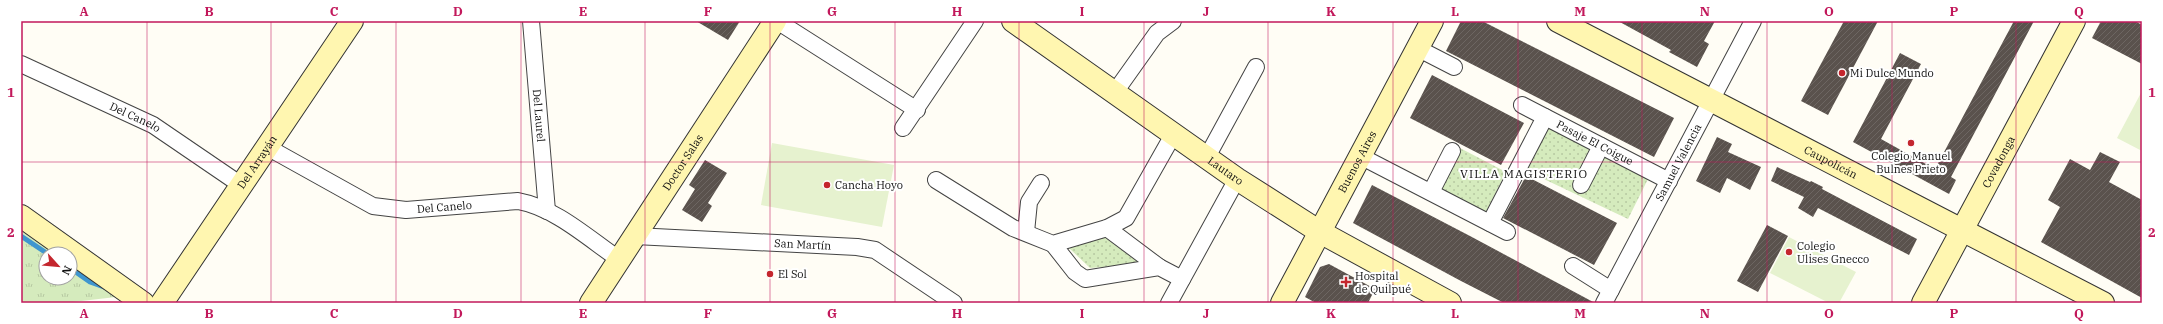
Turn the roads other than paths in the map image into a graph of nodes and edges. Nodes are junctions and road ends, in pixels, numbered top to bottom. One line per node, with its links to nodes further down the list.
1 (352, 21): 23 (main road, Del Arrayán)
2 (531, 21): 34 (street, Del Laurel)
3 (776, 21): 18 (street); 42 (main road, Doctor Salas)
4 (975, 21): 18 (street)
5 (1013, 21): 15 (main road, Lautaro)
6 (1173, 21): 15 (street)
7 (1432, 21): 11 (main road, Buenos Aires)
8 (1558, 21): 16 (main road, Caupolicán)
9 (1753, 21): 16 (street, Samuel Valencia)
10 (2074, 21): 38 (main road, Covadonga)
11 (1417, 48): 14 (street); 25 (main road, Buenos Aires)
12 (21, 64): 31 (street, Del Canelo)
13 (1256, 67): 26 (street)
14 (1454, 67)
15 (1115, 92): 21 (main road, Lautaro)
16 (1711, 101): 29 (street, Samuel Valencia); 38 (main road, Caupolicán)
17 (1522, 105): 19 (street, Pasaje El Coigue)
18 (917, 110): 20 (street)
19 (1545, 117): 22 (street, Pasaje El Coigue); 36 (street)
20 (903, 128)
21 (1173, 135): 26 (main road, Lautaro); 37 (street)
22 (1601, 146): 29 (street, Pasaje El Coigue); 32 (street)
23 (267, 147): 31 (main road, Del Arrayán); 34 (street, Del Canelo)
24 (1452, 151): 33 (street)
25 (1360, 156): 33 (street); 40 (main road, Buenos Aires)
26 (1207, 157): 27 (main road, Lautaro)
27 (1237, 179): 40 (main road, Lautaro); 47 (street)
28 (936, 180): 39 (street)
29 (1669, 181): 48 (street, Samuel Valencia)
30 (1041, 183): 39 (street)
31 (241, 185): 50 (main road, Del Arrayán)
32 (1581, 185)
33 (1430, 192): 36 (street)
34 (547, 211): 44 (street, Del Canelo)
35 (21, 216): 49 (main road)
36 (1490, 223): 41 (street)
37 (1107, 228): 43 (street); 46 (street)
38 (1961, 231): 56 (main road, Covadonga); 57 (main road, Caupolicán)
39 (1026, 232): 43 (street)
40 (1320, 232): 54 (main road, Buenos Aires); 55 (main road, Lautaro)
41 (1507, 232)
42 (635, 236): 44 (main road, Doctor Salas); 52 (street, San Martín)
43 (1053, 244): 46 (street)
44 (620, 260): 51 (main road, Doctor Salas)
45 (1573, 266): 48 (street)
46 (1159, 267): 47 (street)
47 (1182, 279): 53 (street)
48 (1608, 296)
49 (143, 303)
50 (162, 303)
51 (591, 303)
52 (954, 303)
53 (1169, 303)
54 (1282, 303)
55 (1450, 303)
56 (1923, 303)
57 (2104, 303)

